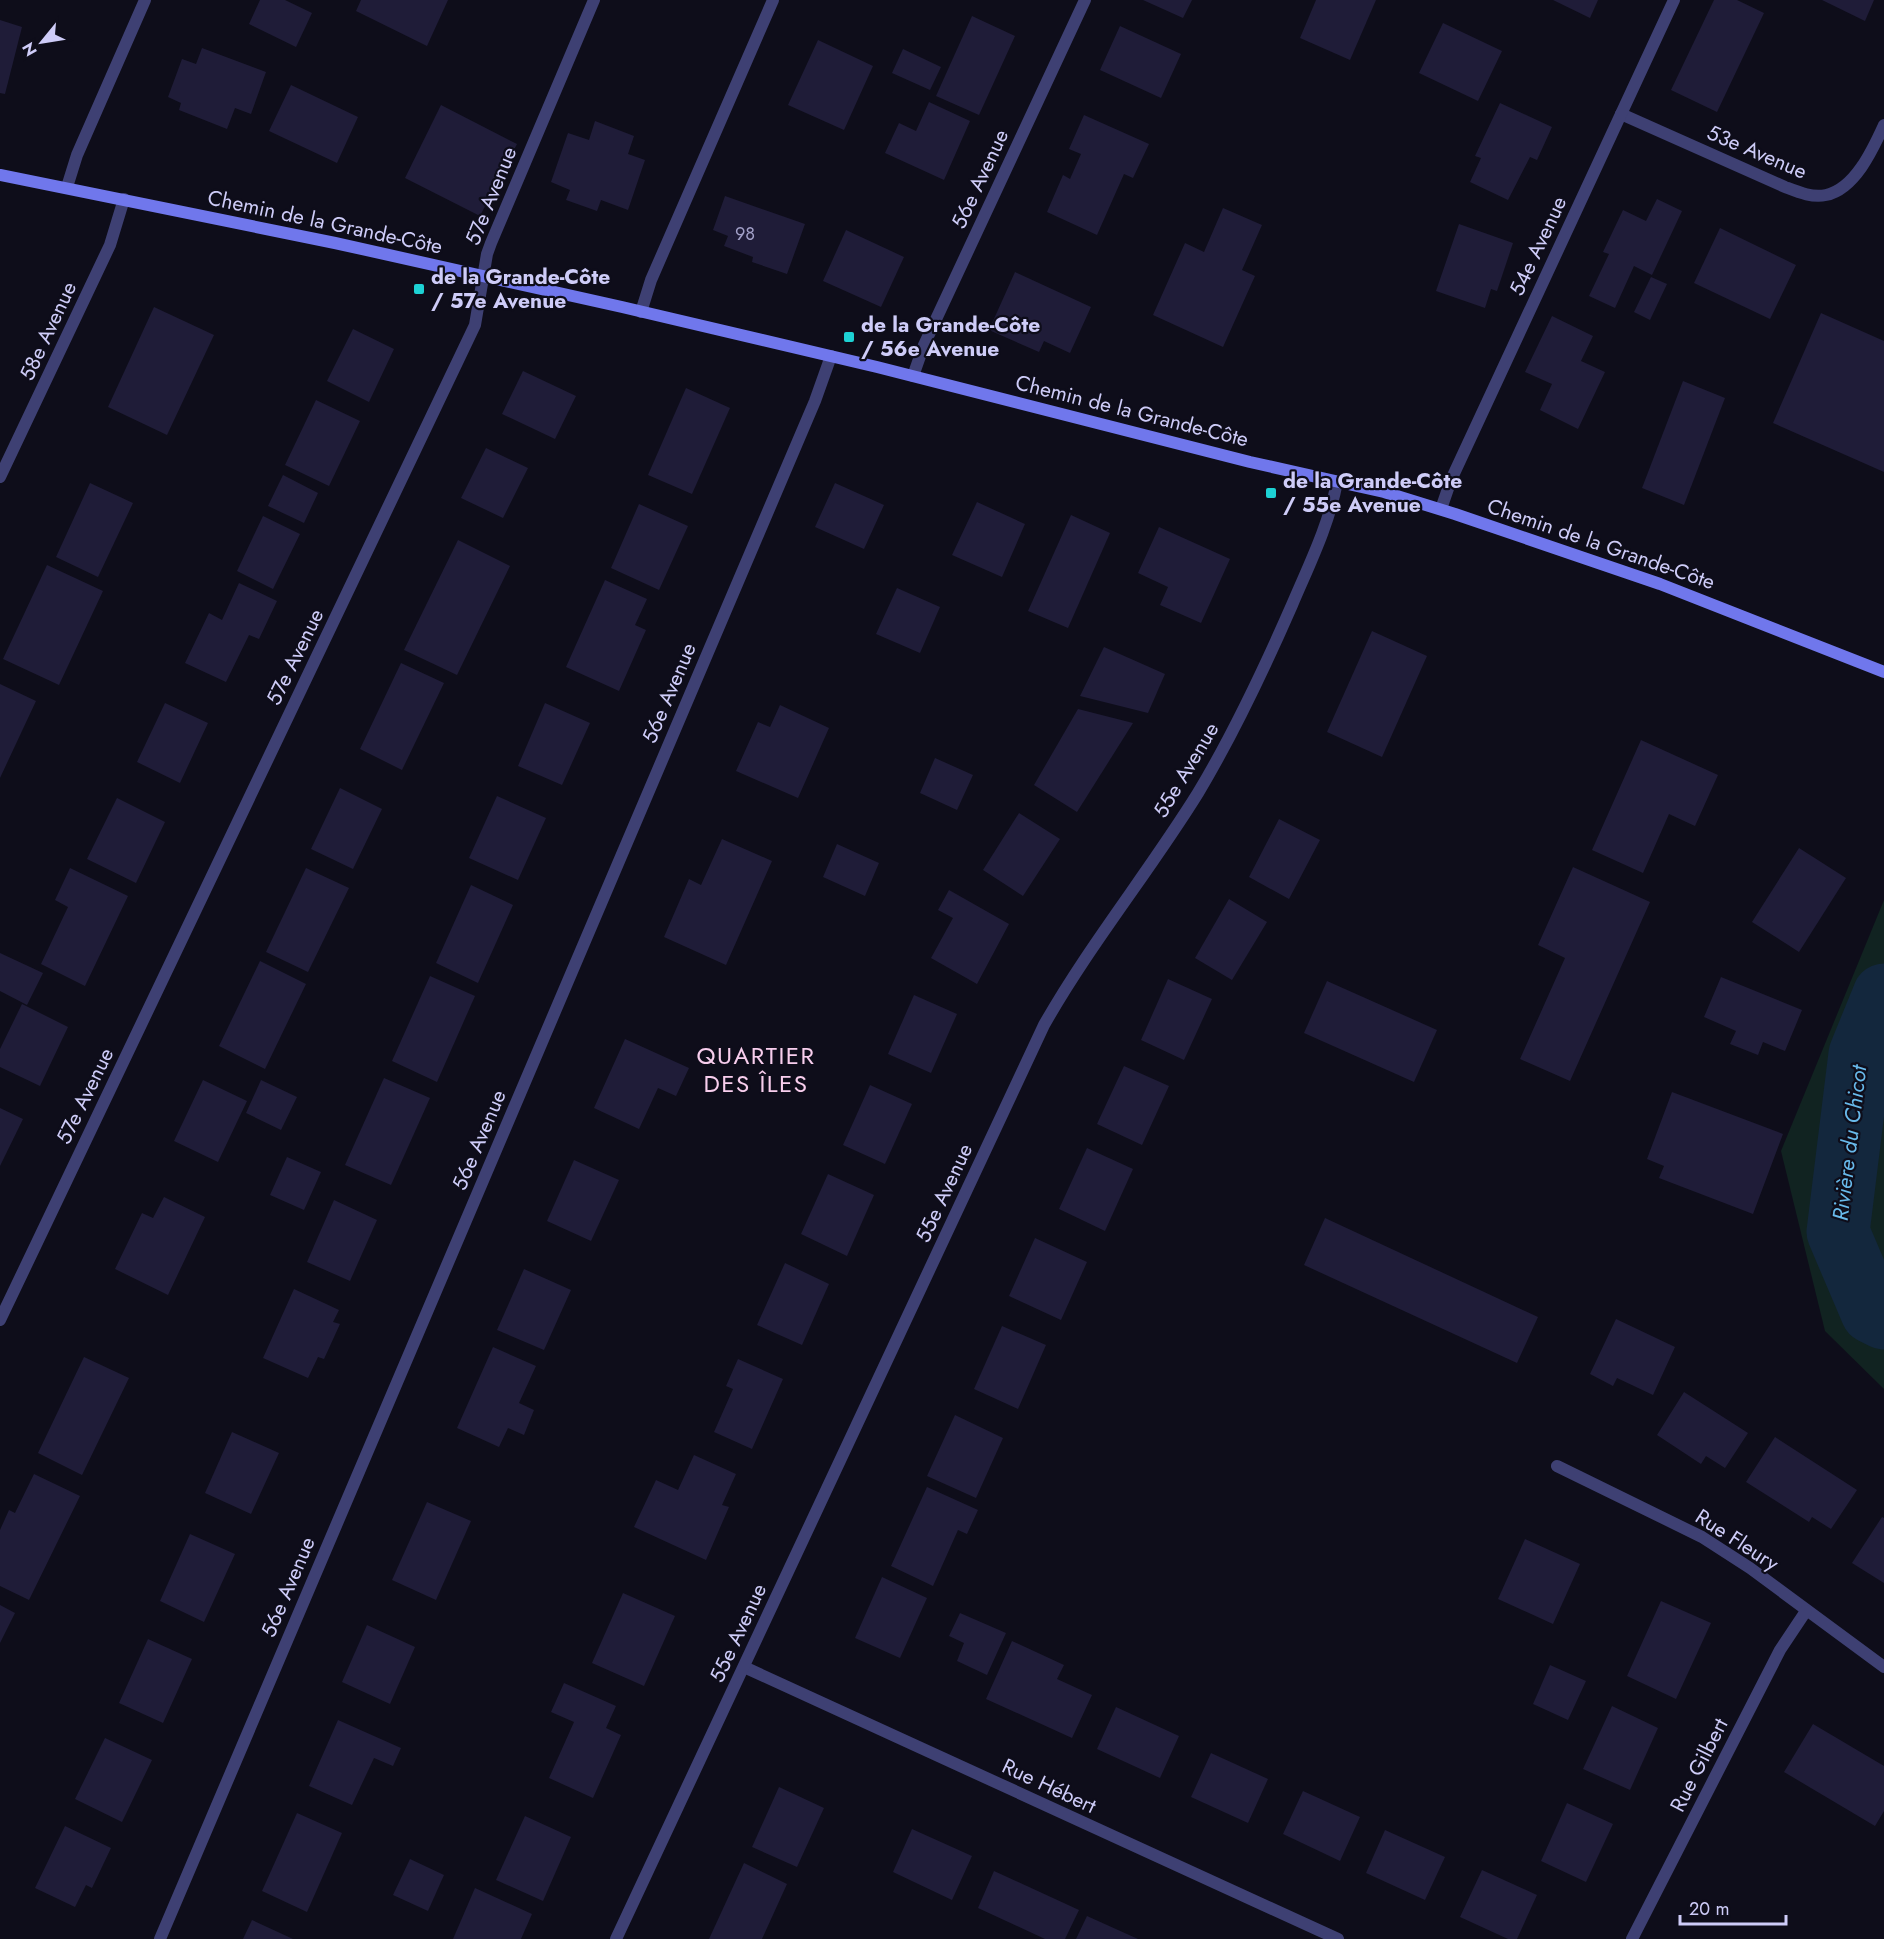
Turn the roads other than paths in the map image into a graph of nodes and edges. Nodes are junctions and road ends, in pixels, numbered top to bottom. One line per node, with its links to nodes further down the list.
1 (145, 0): 9 (street)
2 (594, 0): 11 (street, 57e Avenue)
3 (773, 0): 12 (street)
4 (1085, 0): 14 (street, 56e Avenue)
5 (1674, 0): 6 (street, 54e Avenue)
6 (1621, 114): 7 (street, 53e Avenue); 17 (street, 54e Avenue)
7 (1884, 124)
8 (0, 175): 9 (main road, Chemin de la Grande-Côte)
9 (67, 188): 10 (main road, Chemin de la Grande-Côte)
10 (124, 199): 11 (main road, Chemin de la Grande-Côte); 15 (street, 58e Avenue)
11 (483, 276): 12 (main road, Chemin de la Grande-Côte); 19 (street, 57e Avenue)
12 (641, 312): 13 (main road, Chemin de la Grande-Côte)
13 (831, 356): 14 (main road, Chemin de la Grande-Côte); 24 (street, 56e Avenue)
14 (913, 376): 16 (main road, Chemin de la Grande-Côte)
15 (0, 477)
16 (1337, 482): 17 (main road, Chemin de la Grande-Côte); 22 (street, 55e Avenue)
17 (1441, 510): 18 (main road, Chemin de la Grande-Côte)
18 (1884, 672)
19 (0, 1320)
20 (1557, 1466): 21 (street, Rue Fleury)
21 (1806, 1611): 23 (street, Rue Fleury); 27 (street, Rue Gilbert)
22 (744, 1667): 25 (street, 55e Avenue); 26 (street, Rue Hébert)
23 (1884, 1667)
24 (160, 1939)
25 (615, 1939)
26 (1338, 1939)
27 (1632, 1939)

